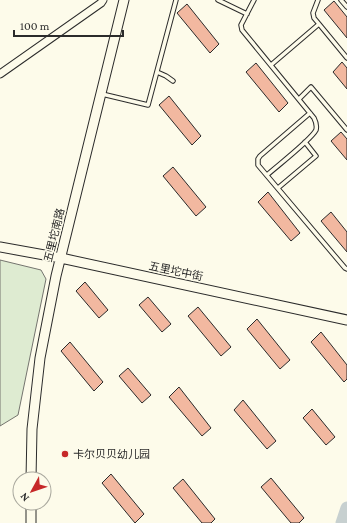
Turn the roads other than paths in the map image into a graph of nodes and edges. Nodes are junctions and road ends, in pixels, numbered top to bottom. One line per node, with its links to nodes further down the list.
1 (103, 0): 14 (street)
2 (124, 0): 16 (street, 五里坨南路)
3 (176, 0): 13 (lane)
4 (218, 0): 9 (lane)
5 (254, 0): 9 (lane)
6 (318, 0): 10 (lane)
7 (341, 0): 8 (lane)
8 (347, 7)
9 (247, 14): 12 (lane)
10 (319, 24): 11 (lane); 12 (lane)
11 (347, 58)
12 (270, 65): 17 (lane)
13 (156, 72): 15 (lane); 16 (lane)
14 (0, 74)
15 (173, 81)
16 (102, 94): 24 (street, 五里坨南路)
17 (299, 99): 18 (lane); 19 (lane)
18 (310, 113): 20 (lane); 21 (lane)
19 (347, 130)
20 (305, 142): 21 (lane); 22 (lane)
21 (267, 175): 22 (lane)
22 (278, 188): 25 (lane)
23 (0, 247): 24 (street, 五里坨中街)
24 (61, 258): 26 (street, 五里坨中街); 27 (street, 五里坨南路)
25 (347, 268)
26 (347, 320)
27 (31, 471)
28 (31, 511): 29 (street)
29 (32, 523)

